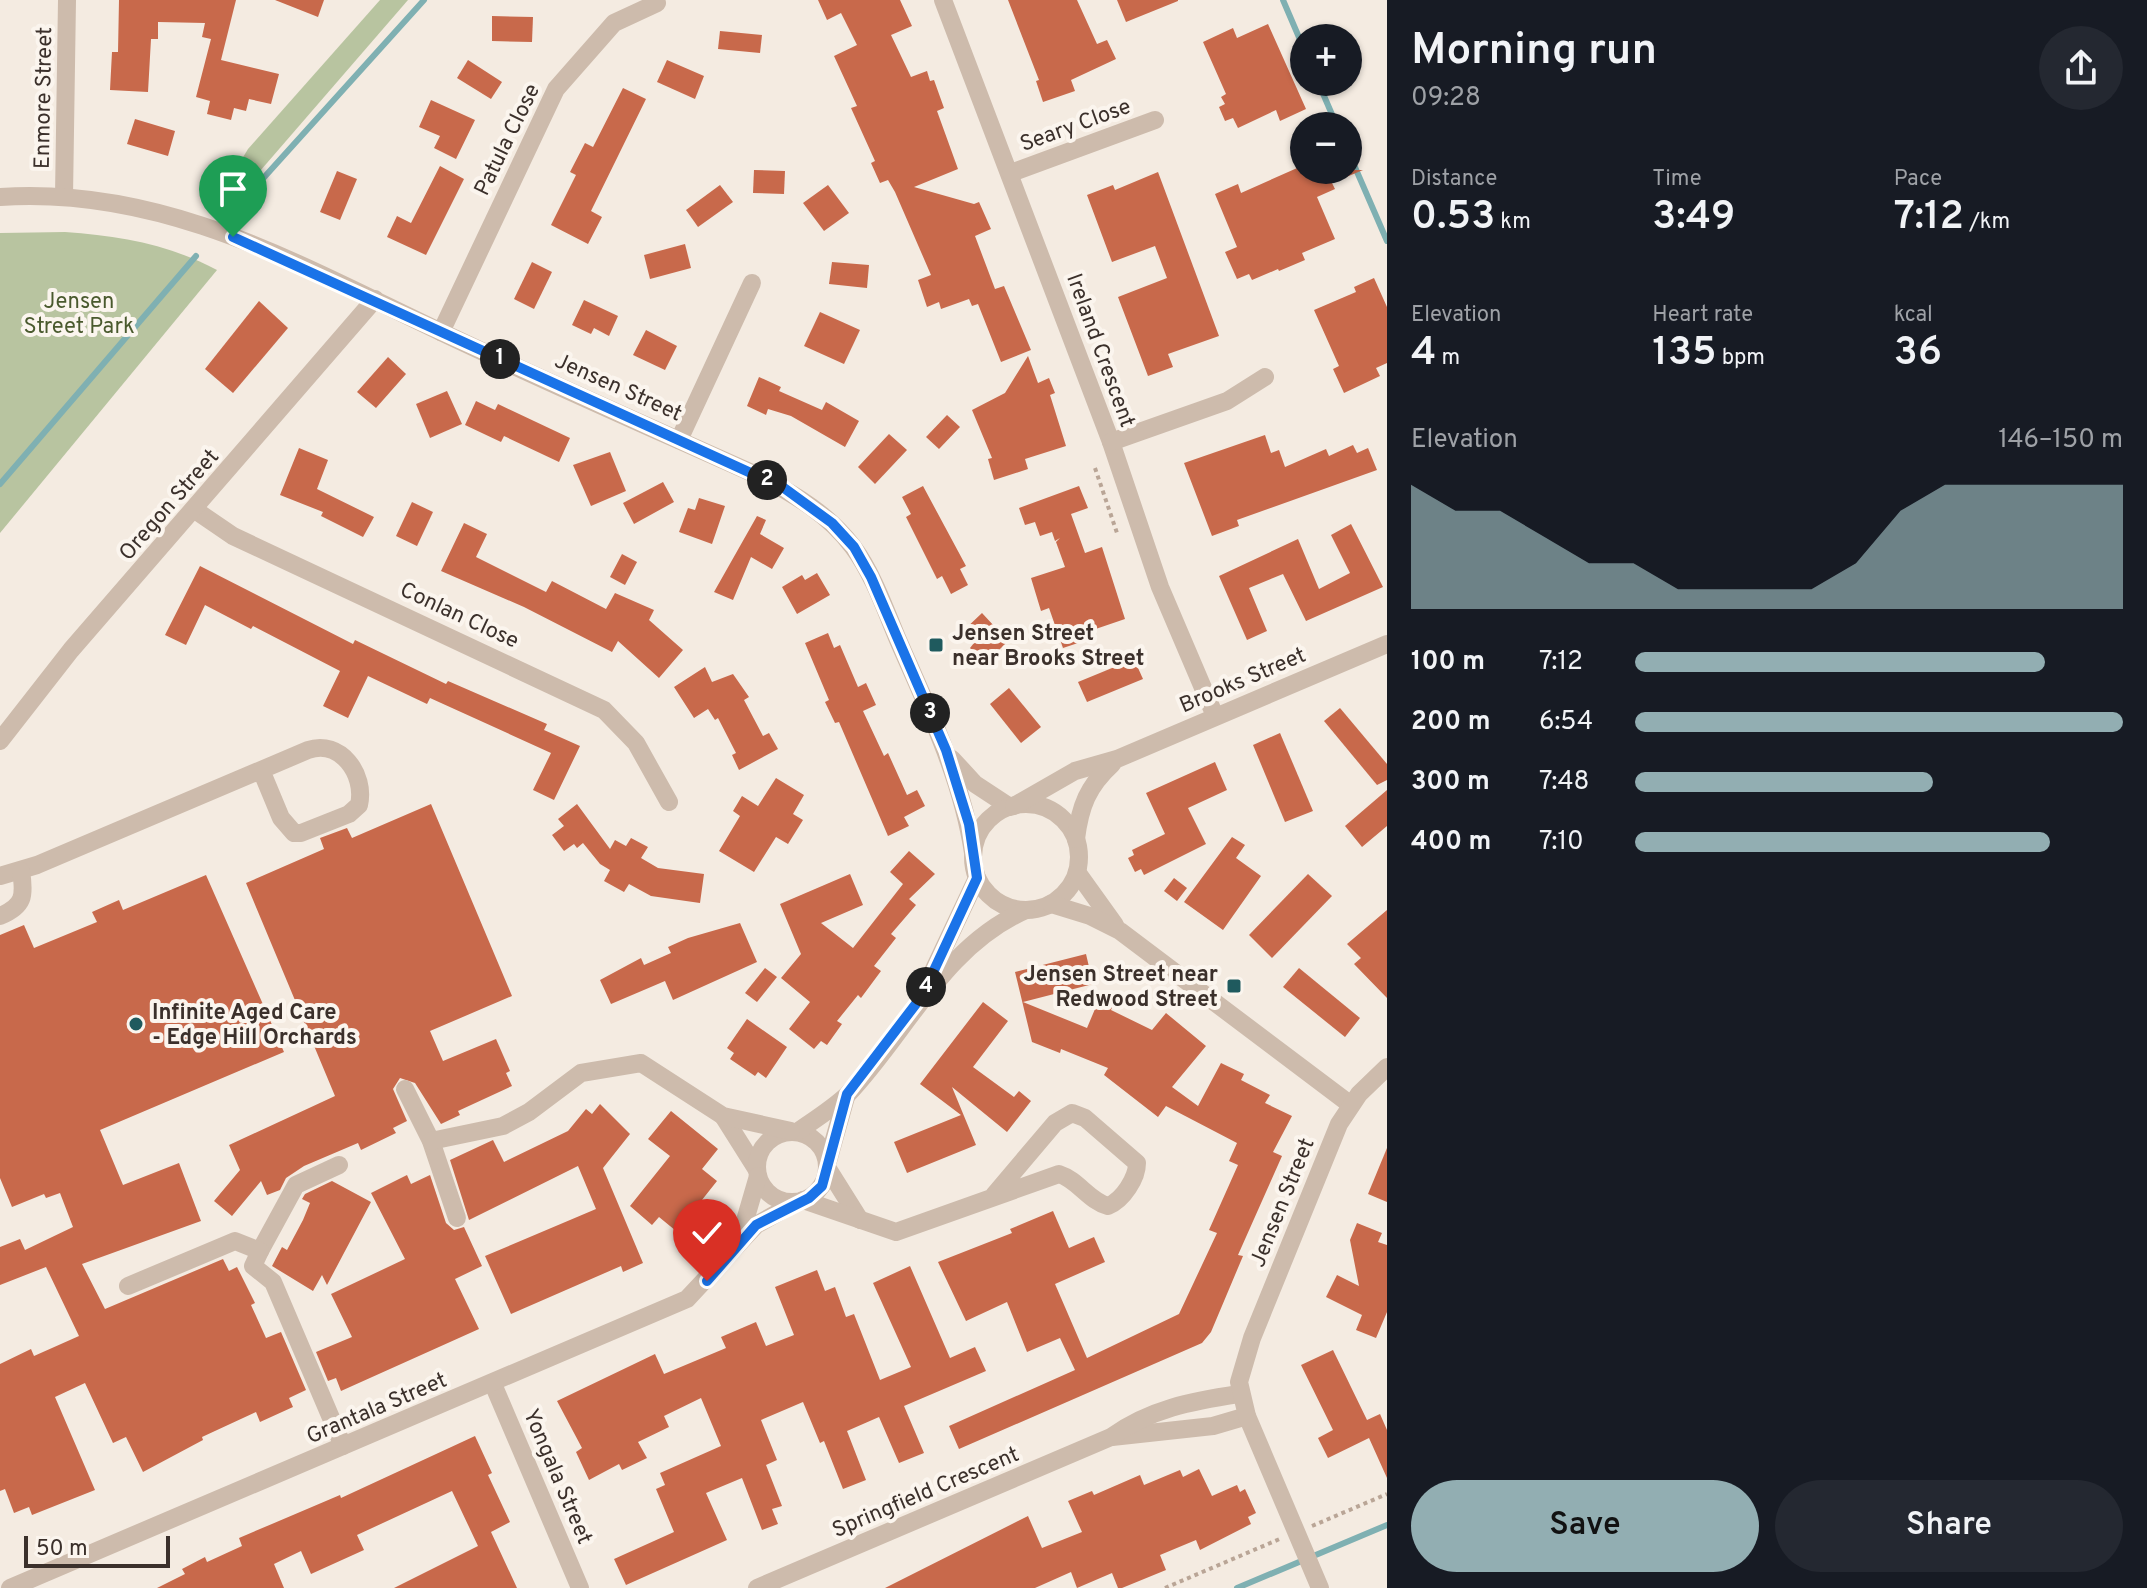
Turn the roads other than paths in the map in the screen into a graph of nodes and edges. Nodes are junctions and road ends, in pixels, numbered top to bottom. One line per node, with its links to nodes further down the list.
1 (67, 0): 6 (street, Enmore Street)
2 (943, 0): 5 (street, Ireland Crescent)
3 (657, 3): 10 (street, Patula Close)
4 (1155, 120): 5 (street, Seary Close)
5 (1011, 173): 13 (street, Ireland Crescent)
6 (64, 196): 7 (street, Jensen Street); 9 (street, Jensen Street)
7 (0, 197)
8 (752, 283): 12 (street)
9 (375, 299): 10 (street, Jensen Street); 14 (street, Oregon Street)
10 (441, 332): 12 (street, Jensen Street)
11 (1265, 377): 13 (street)
12 (679, 440): 18 (street, Jensen Street)
13 (1111, 442): 16 (street, Ireland Crescent)
14 (195, 510): 17 (street, Oregon Street); 21 (street, Conlan Close)
15 (1387, 644): 16 (street, Brooks Street)
16 (1215, 716): 19 (street, Brooks Street)
17 (0, 741)
18 (946, 750): 22 (street, Jensen Street); 24 (street, Jensen Street)
19 (1117, 759): 22 (street, Brooks Street); 23 (street, Brooks Street)
20 (261, 770): 20 (street); 26 (street)
21 (669, 802)
22 (1012, 806): 23 (street); 24 (street)
23 (1076, 839): 27 (street)
24 (973, 853): 29 (street)
25 (0, 867): 26 (street)
26 (21, 871): 28 (street); 32 (street)
27 (1077, 872): 30 (street); 33 (street)
28 (0, 876)
29 (977, 878): 31 (street); 34 (street)
30 (1051, 904): 31 (street); 33 (street)
31 (1026, 910): 34 (street)
32 (0, 916)
33 (1120, 931): 38 (street)
34 (922, 996): 37 (street)
35 (1387, 1067): 38 (street, Jensen Street)
36 (405, 1089): 41 (street)
37 (847, 1094): 40 (street); 43 (street)
38 (1351, 1105): 53 (street, Jensen Street)
39 (723, 1116): 40 (street); 41 (street); 44 (street)
40 (794, 1131): 43 (street); 44 (street)
41 (431, 1141): 47 (street)
42 (339, 1165): 50 (street)
43 (828, 1166): 46 (street); 48 (street)
44 (758, 1173): 46 (street); 49 (street, Grantala Street)
45 (994, 1195): 45 (street); 48 (street)
46 (800, 1201): 48 (street); 49 (street, Grantala Street)
47 (457, 1218)
48 (860, 1220)
49 (739, 1241): 52 (street, Grantala Street)
50 (260, 1251): 51 (street); 56 (street)
51 (128, 1286)
52 (493, 1384): 56 (street, Grantala Street); 59 (street, Yongala Street)
53 (1239, 1394): 54 (street, Jensen Street); 55 (street, Springfield Crescent)
54 (1247, 1416): 55 (street, Springfield Crescent); 57 (street, Jensen Street)
55 (1111, 1437): 60 (street, Springfield Crescent)
56 (343, 1446): 58 (street, Grantala Street)
57 (1317, 1582)
58 (10, 1588)
59 (580, 1588)
60 (757, 1588)

